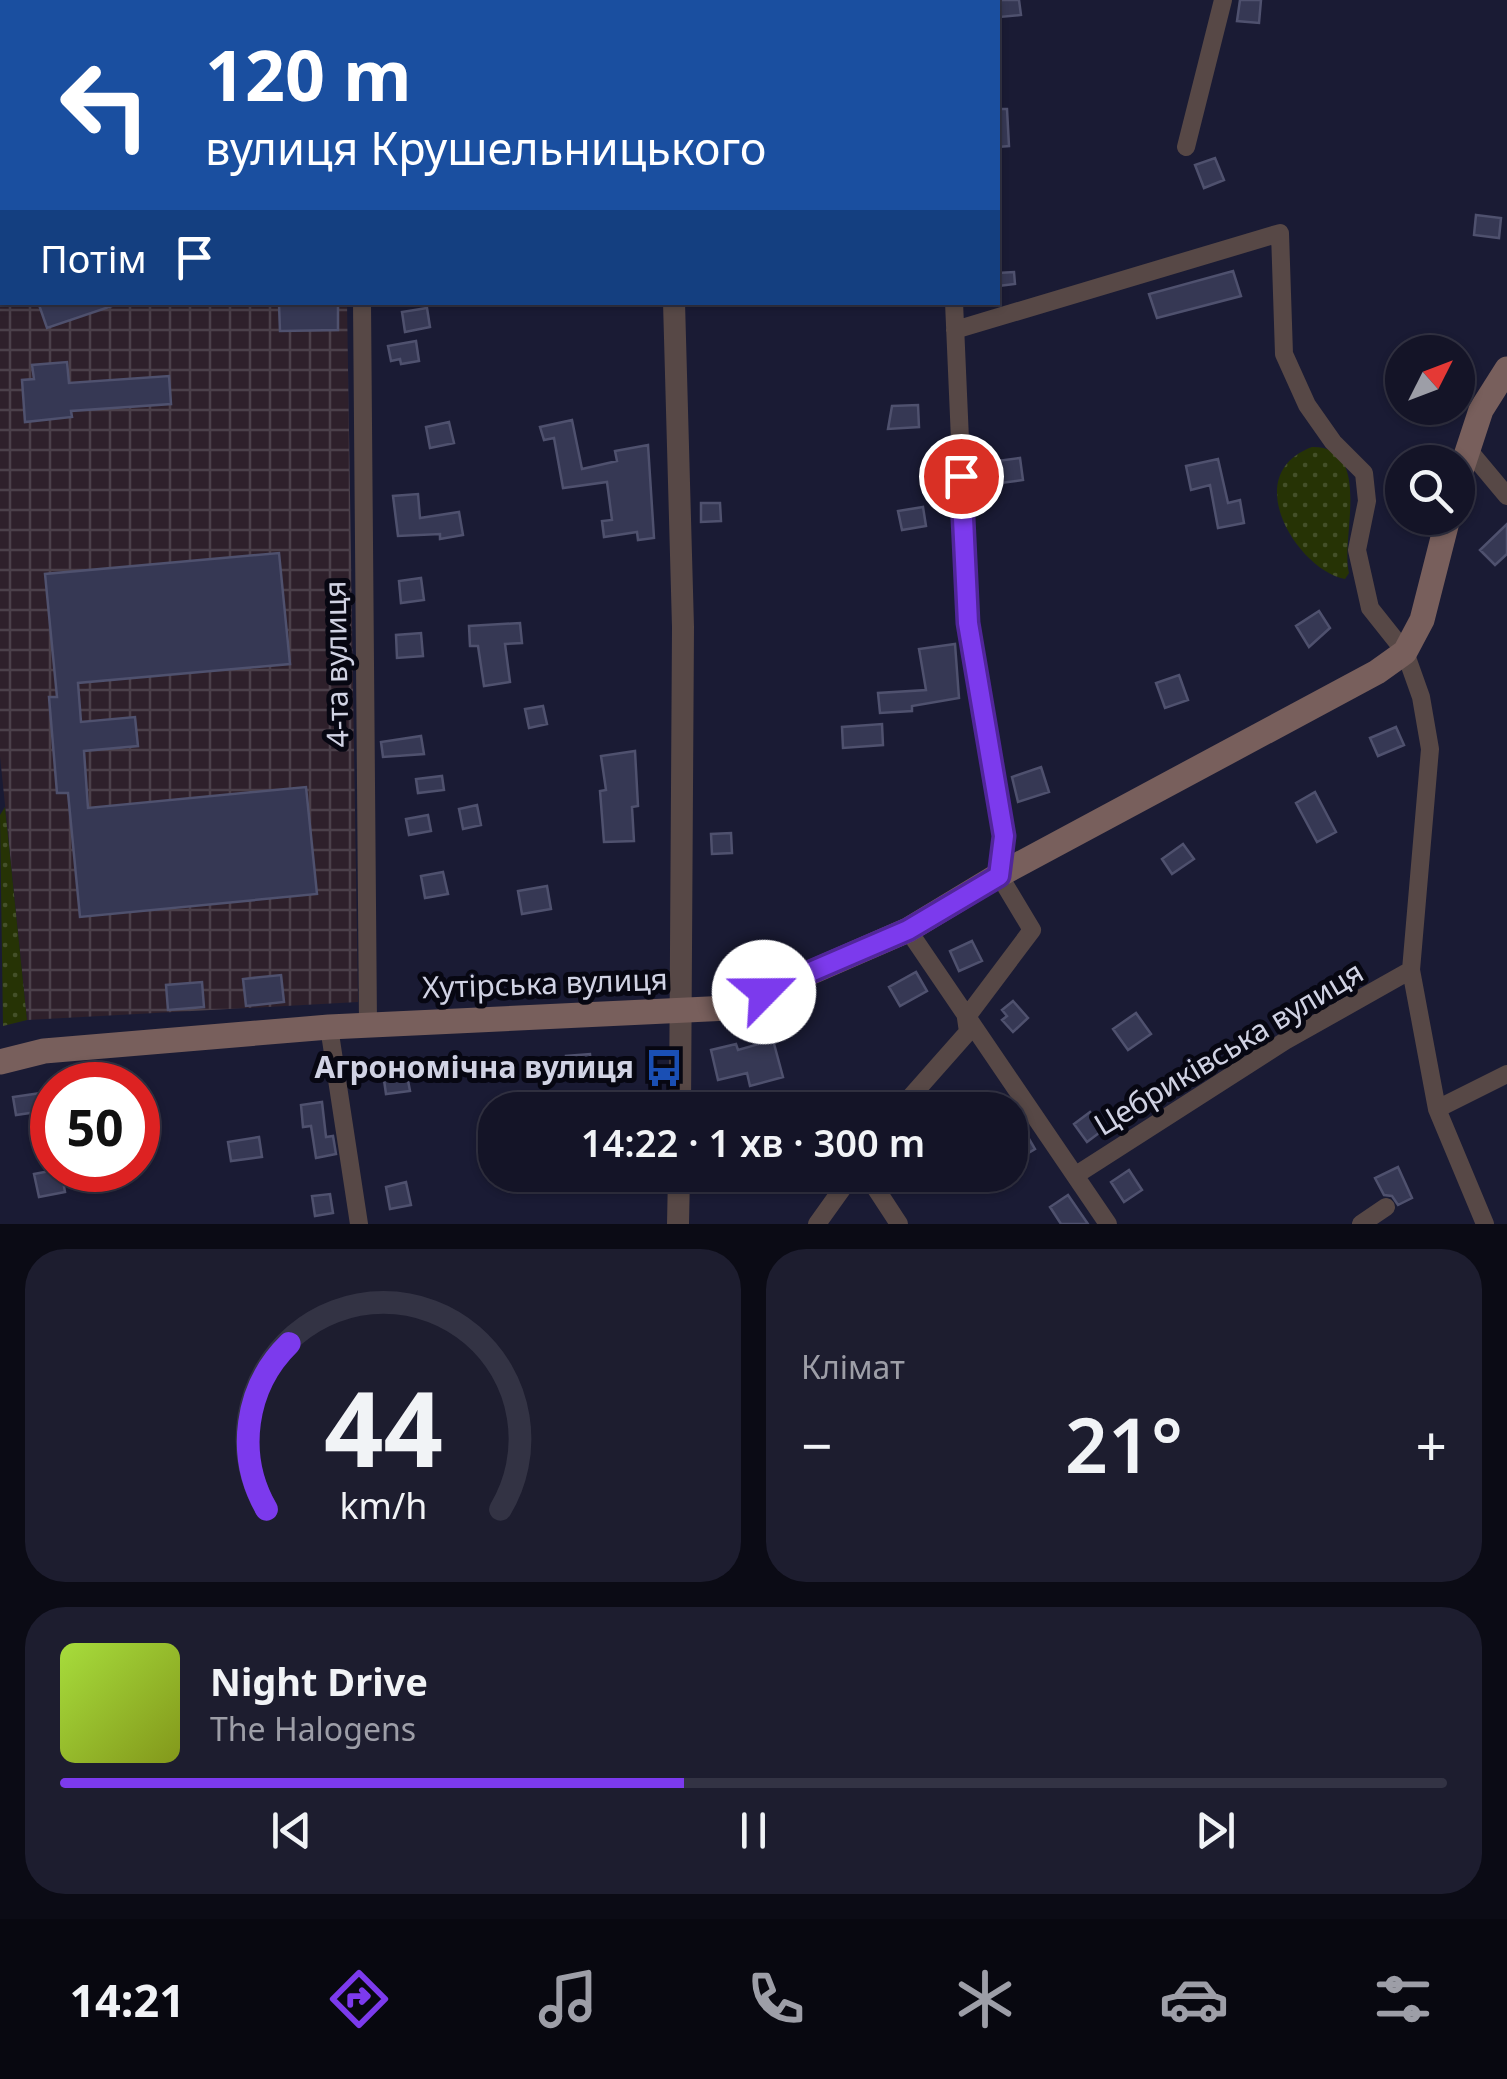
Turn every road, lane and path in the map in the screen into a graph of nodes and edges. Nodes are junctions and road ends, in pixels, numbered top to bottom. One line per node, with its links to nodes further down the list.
1 (1222, 0): 2 (street)
2 (1186, 146)
3 (362, 305): 18 (street, 4-та вулиця)
4 (674, 305): 16 (street)
5 (954, 305): 6 (street)
6 (955, 330): 12 (street); 13 (street)
7 (1507, 369): 8 (main road)
8 (1467, 445)
9 (1475, 458): 10 (street)
10 (1507, 496)
11 (1444, 535): 12 (main road)
12 (1405, 652): 13 (main road, Хутірська вулиця); 15 (street)
13 (999, 876): 14 (main road, Хутірська вулиця); 17 (street)
14 (908, 930): 16 (main road, Хутірська вулиця); 17 (street)
15 (1411, 970): 24 (street); 25 (street, Цебриківська вулиця)
16 (682, 1011): 18 (main road, Хутірська вулиця); 22 (street)
17 (966, 1018): 23 (street); 25 (street)
18 (368, 1024): 19 (main road, Хутірська вулиця)
19 (329, 1027): 20 (main road, Хутірська вулиця); 30 (street)
20 (0, 1062)
21 (1507, 1074): 24 (street)
22 (680, 1092)
23 (915, 1092)
24 (1437, 1109): 36 (street)
25 (1076, 1175): 34 (street)
26 (679, 1192): 31 (street)
27 (840, 1192): 32 (street)
28 (878, 1192): 33 (street)
29 (1386, 1207): 35 (street)
30 (360, 1224)
31 (678, 1224)
32 (817, 1224)
33 (899, 1224)
34 (1108, 1224)
35 (1361, 1224)
36 (1485, 1224)

